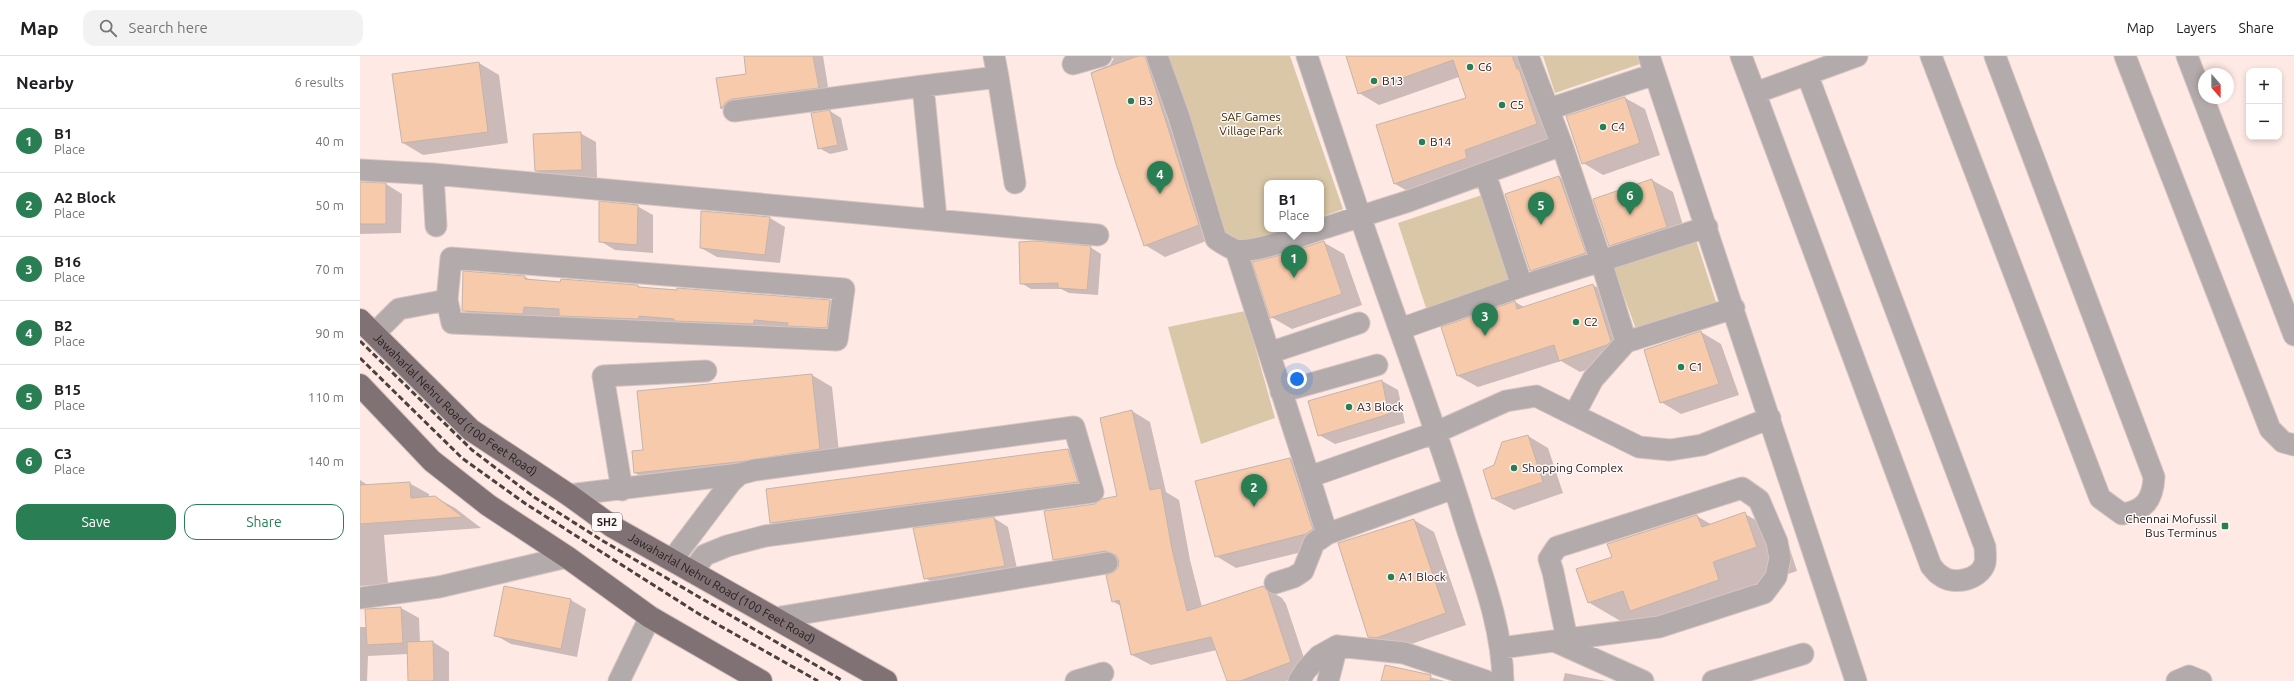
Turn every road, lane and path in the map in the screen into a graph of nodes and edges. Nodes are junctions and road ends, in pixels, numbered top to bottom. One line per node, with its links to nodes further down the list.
1 (994, 56): 15 (street)
2 (1101, 56): 12 (street)
3 (1158, 56): 32 (street)
4 (1307, 56): 25 (street)
5 (1528, 56): 18 (street)
6 (1741, 56): 17 (street)
7 (1856, 56): 14 (street)
8 (1931, 56): 9 (street)
9 (1995, 56)
10 (2125, 56): 50 (street)
11 (2187, 56): 40 (street)
12 (1073, 64)
13 (1652, 65): 18 (street); 28 (street)
14 (1807, 74): 17 (street); 17 (street)
15 (998, 77): 16 (street); 24 (street)
16 (923, 86): 19 (street); 26 (street)
17 (1755, 94)
18 (1549, 109): 20 (street)
19 (734, 111)
20 (1562, 145): 22 (street); 33 (street)
21 (360, 170): 23 (street)
22 (1485, 173): 25 (street); 34 (street)
23 (433, 174): 26 (street); 27 (street)
24 (1015, 183)
25 (1360, 216): 29 (street); 39 (street)
26 (936, 218): 31 (street)
27 (436, 226)
28 (1707, 227): 33 (street); 36 (street)
29 (1324, 228)
30 (1312, 232): 32 (street)
31 (1098, 235)
32 (1236, 250): 42 (street)
33 (1601, 261): 34 (street); 41 (street)
34 (1522, 286): 39 (street)
35 (447, 300): 35 (street); 38 (street)
36 (1734, 308): 41 (street); 48 (street)
37 (1359, 323): 42 (street)
38 (367, 327): 55 (main road, Jawaharlal Nehru Road (100 Feet Road) / SH2)
39 (1400, 329): 49 (street)
40 (2294, 336)
41 (1626, 342): 47 (street)
42 (1269, 353): 46 (street)
43 (1378, 366): 46 (street)
44 (706, 371): 54 (street)
45 (360, 385): 57 (main road)
46 (1281, 392): 52 (street)
47 (1574, 415): 48 (street); 49 (street)
48 (1770, 418): 81 (street)
49 (1437, 432): 52 (street); 53 (street)
50 (2294, 445)
51 (740, 474): 54 (street); 58 (street); 60 (street)
52 (1309, 478): 56 (street)
53 (1454, 488): 56 (street); 67 (street)
54 (622, 490): 55 (street)
55 (568, 495): 58 (main road, Jawaharlal Nehru Road (100 Feet Road) / SH2)
56 (1327, 534): 61 (street)
57 (567, 557): 62 (street); 63 (main road)
58 (672, 560): 60 (main road, Jawaharlal Nehru Road (100 Feet Road) / SH2)
59 (1107, 563): 64 (street)
60 (692, 572): 64 (main road, Jawaharlal Nehru Road (100 Feet Road) / SH2)
61 (1275, 583)
62 (360, 598)
63 (650, 617): 72 (street); 73 (main road)
64 (775, 618): 74 (main road, Jawaharlal Nehru Road (100 Feet Road) / SH2)
65 (1560, 640): 65 (street); 67 (street); 79 (street)
66 (1336, 646): 71 (street); 76 (street); 77 (street)
67 (1501, 648): 78 (street)
68 (1803, 654): 70 (street)
69 (1103, 673): 75 (street)
70 (1751, 676): 80 (street)
71 (1475, 679)
72 (620, 681)
73 (761, 681)
74 (886, 681)
75 (1076, 681)
76 (1299, 681)
77 (1328, 681)
78 (1503, 681)
79 (1643, 681)
80 (1713, 681)
81 (1856, 681)
82 (2177, 681): 83 (street)
83 (2201, 681)

